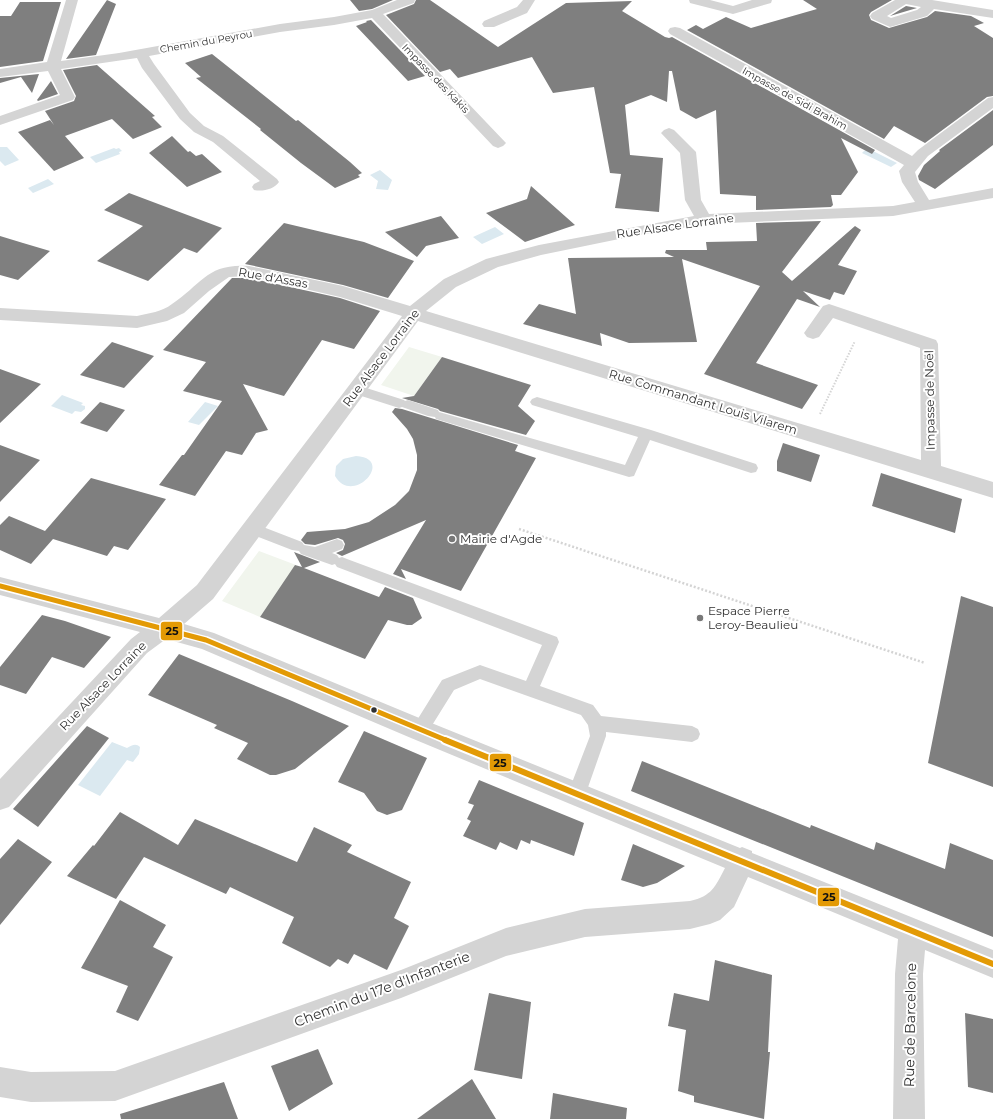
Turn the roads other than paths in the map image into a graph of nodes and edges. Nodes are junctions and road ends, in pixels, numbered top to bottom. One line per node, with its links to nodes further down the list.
1 (72, 0): 13 (street)
2 (409, 0): 7 (street, Chemin du Peyrou)
3 (529, 0): 9 (street)
4 (695, 0): 5 (street)
5 (766, 0)
6 (932, 4): 8 (street)
7 (375, 13): 11 (street, Chemin du Peyrou); 18 (street, Impasse des Kakis)
8 (993, 14)
9 (489, 24)
10 (675, 31): 19 (street, Impasse de Sidi Brahim)
11 (141, 53): 13 (street, Chemin du Peyrou); 20 (street)
12 (747, 59): 19 (street)
13 (53, 66): 14 (street, Chemin du Peyrou); 16 (street)
14 (0, 73)
15 (993, 101): 19 (street)
16 (0, 121)
17 (669, 133): 23 (street)
18 (498, 143)
19 (918, 158): 22 (street)
20 (260, 187)
21 (993, 193): 22 (street, Rue Alsace Lorraine)
22 (925, 206): 23 (street, Rue Alsace Lorraine)
23 (704, 219): 25 (street, Rue Alsace Lorraine)
24 (0, 314): 25 (street, Rue d'Assas)
25 (414, 314): 27 (street, Rue Alsace Lorraine); 33 (street, Rue Commandant Louis Vilarem)
26 (813, 334): 33 (street, Impasse de Noël)
27 (357, 390): 29 (lane); 35 (street, Rue Alsace Lorraine)
28 (537, 402): 31 (lane)
29 (408, 405): 30 (lane); 31 (lane)
30 (420, 422)
31 (646, 434): 32 (lane)
32 (751, 468)
33 (931, 471): 34 (street, Rue Commandant Louis Vilarem)
34 (993, 490)
35 (253, 529): 37 (lane); 39 (street, Rue Alsace Lorraine)
36 (337, 545): 37 (lane)
37 (306, 550): 40 (lane)
38 (0, 586): 39 (street)
39 (162, 628): 42 (street); 45 (street, Rue Alsace Lorraine)
40 (531, 689): 41 (lane); 42 (lane)
41 (596, 723): 43 (lane); 44 (lane)
42 (420, 730): 44 (street)
43 (692, 734)
44 (577, 793): 46 (street)
45 (0, 798)
46 (742, 860): 47 (street); 49 (street, Chemin du 17e d'Infanterie)
47 (913, 931): 48 (street); 50 (street, Rue de Barcelone)
48 (993, 964)
49 (0, 1082)
50 (909, 1119)

